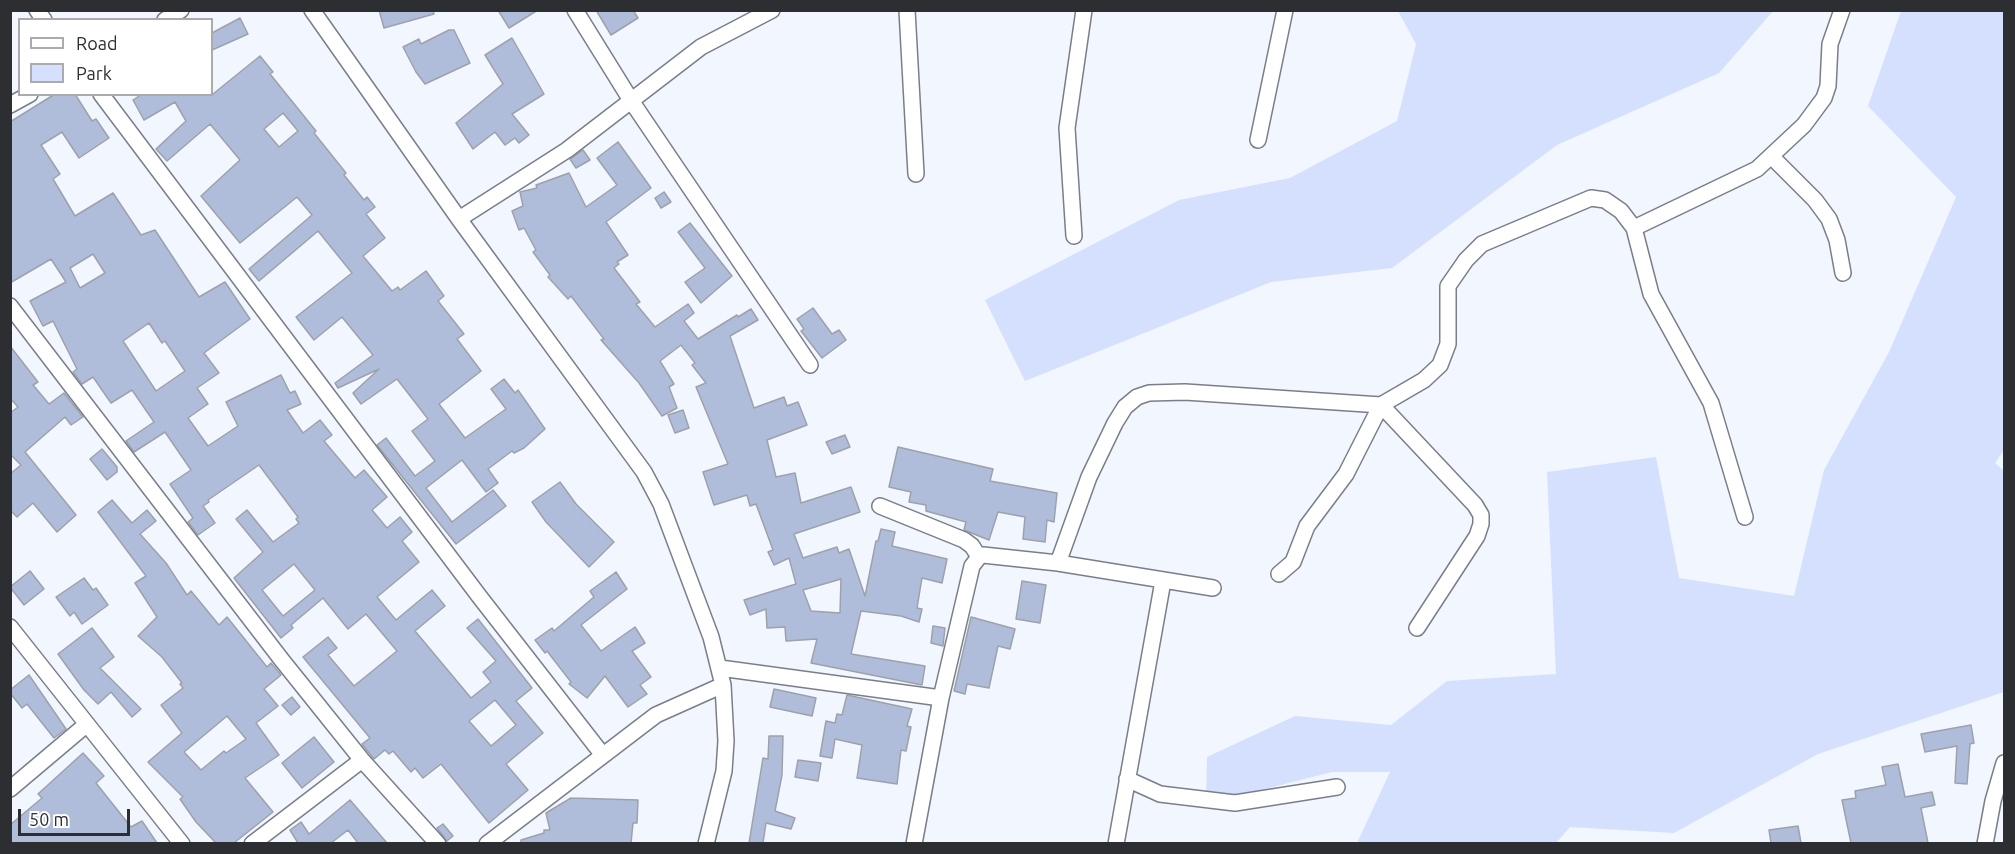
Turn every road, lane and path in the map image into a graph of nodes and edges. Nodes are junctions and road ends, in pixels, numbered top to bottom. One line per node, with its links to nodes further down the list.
1 (181, 10): 9 (street)
2 (312, 10): 17 (street)
3 (575, 10): 12 (street)
4 (772, 10): 12 (street)
5 (907, 10): 16 (street)
6 (1084, 10): 19 (street)
7 (1284, 10): 14 (street)
8 (1842, 10): 15 (street)
9 (168, 18)
10 (26, 96): 13 (street)
11 (103, 96): 37 (street)
12 (632, 102): 17 (street); 22 (street)
13 (10, 105)
14 (1258, 140)
15 (1770, 156): 18 (street); 20 (street)
16 (916, 174)
17 (459, 219): 33 (street)
18 (1634, 228): 23 (street); 25 (street)
19 (1074, 236)
20 (1843, 273)
21 (10, 306): 38 (street)
22 (810, 365)
23 (1381, 405): 27 (street); 28 (street); 32 (street)
24 (880, 506): 26 (street)
25 (1745, 517)
26 (979, 557): 27 (street); 35 (street)
27 (1058, 563): 29 (street)
28 (1279, 574)
29 (1163, 581): 30 (street); 40 (street)
30 (1213, 588)
31 (10, 627): 36 (street)
32 (1418, 628)
33 (720, 669): 34 (street); 35 (street)
34 (723, 685): 37 (street); 47 (street)
35 (941, 699): 48 (street)
36 (87, 724): 42 (street); 43 (street)
37 (602, 754): 46 (street)
38 (362, 760): 44 (street); 45 (street)
39 (2004, 763): 50 (street)
40 (1127, 779): 41 (street); 49 (street)
41 (1337, 786)
42 (10, 789)
43 (182, 843)
44 (252, 843)
45 (438, 843)
46 (487, 843)
47 (706, 843)
48 (914, 843)
49 (1116, 843)
50 (1984, 843)

